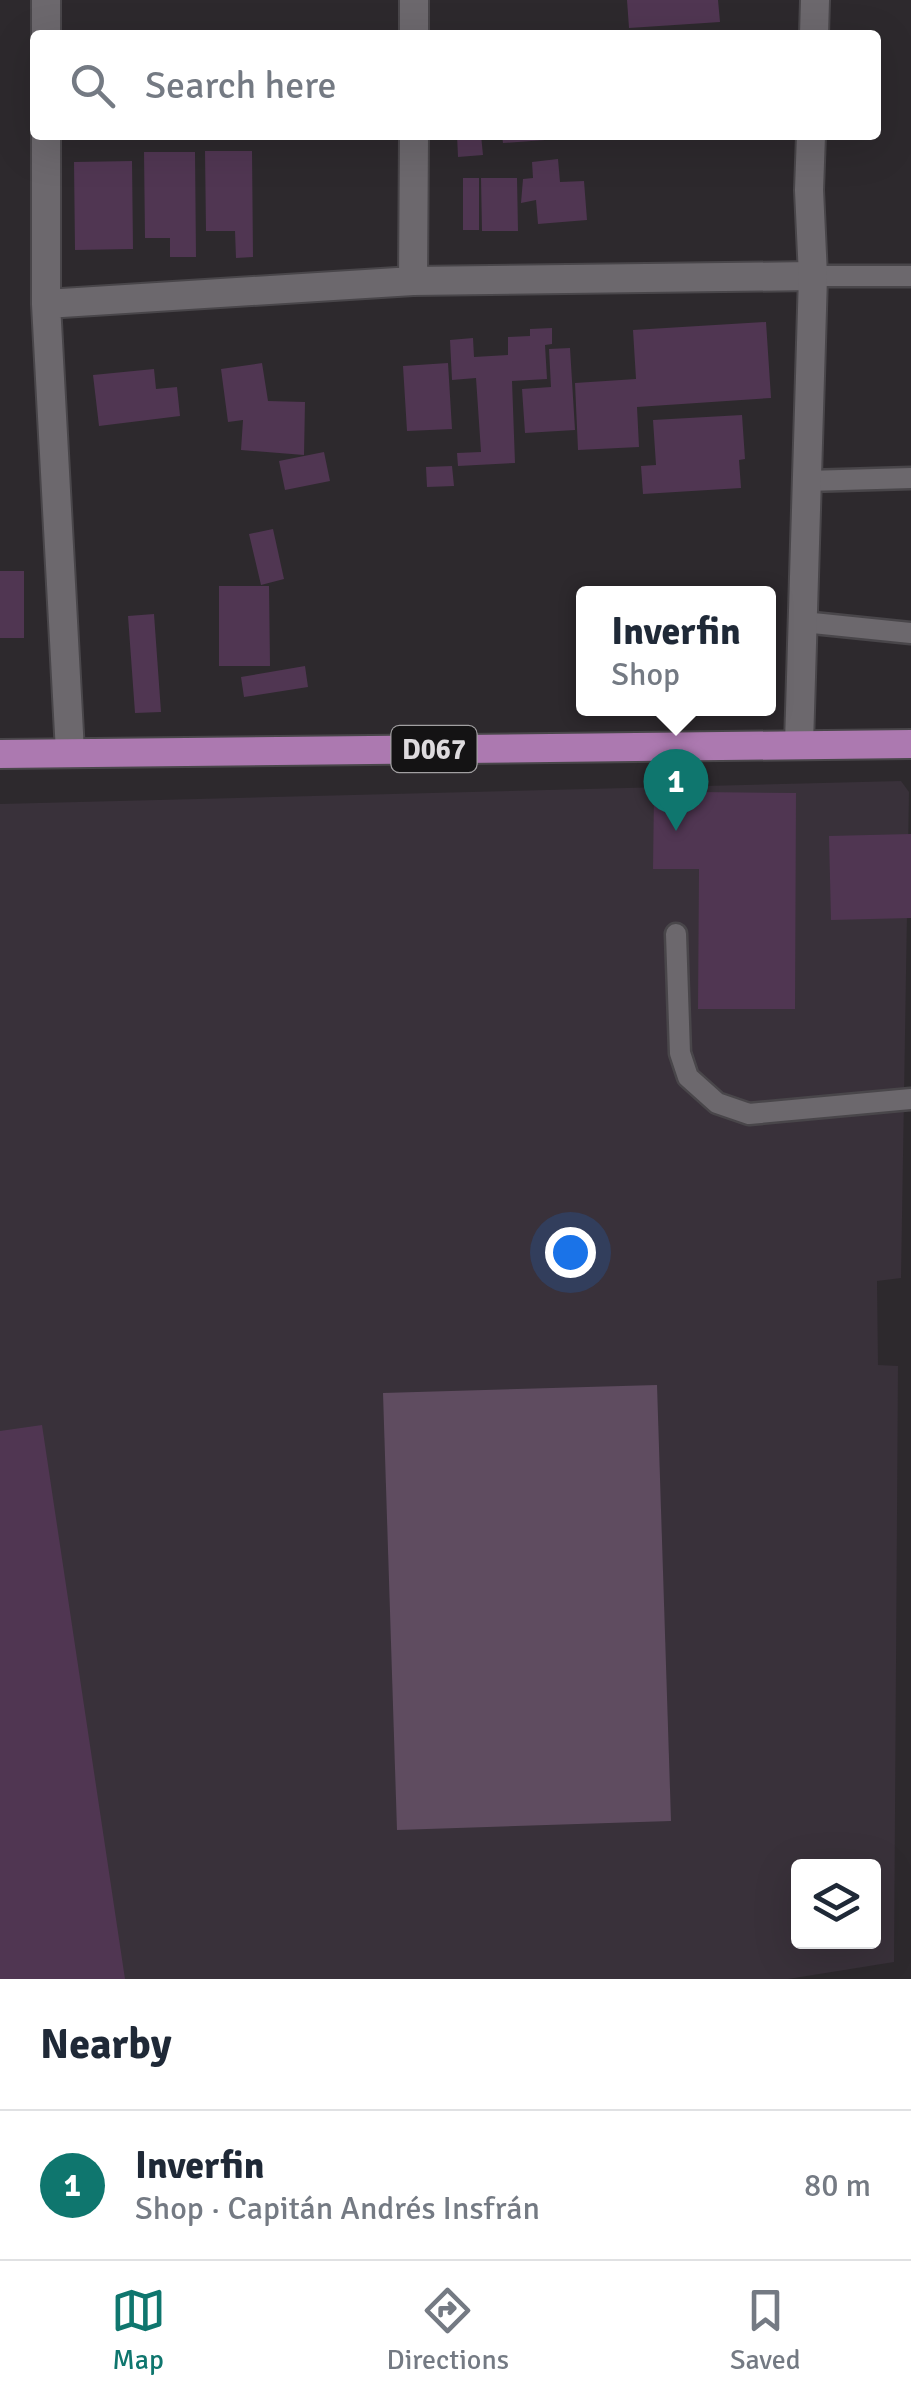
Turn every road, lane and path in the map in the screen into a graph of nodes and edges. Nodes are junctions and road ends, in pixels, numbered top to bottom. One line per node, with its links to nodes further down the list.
1 (46, 0): 4 (street)
2 (414, 0): 5 (street)
3 (815, 0): 6 (street)
4 (46, 30)
5 (414, 30)
6 (814, 30)
7 (46, 140): 13 (street)
8 (414, 140): 12 (street)
9 (811, 140): 10 (street)
10 (813, 276): 11 (lane); 12 (street); 15 (street)
11 (911, 276)
12 (413, 281): 13 (street)
13 (46, 304): 20 (street)
14 (911, 478): 15 (lane)
15 (807, 482): 16 (street)
16 (803, 622): 17 (lane); 18 (street)
17 (911, 633)
18 (799, 744): 19 (main road, D067); 20 (main road, D067)
19 (911, 744)
20 (70, 752): 21 (main road, D067)
21 (0, 754)
22 (676, 934): 23 (lane)
23 (911, 1098)

